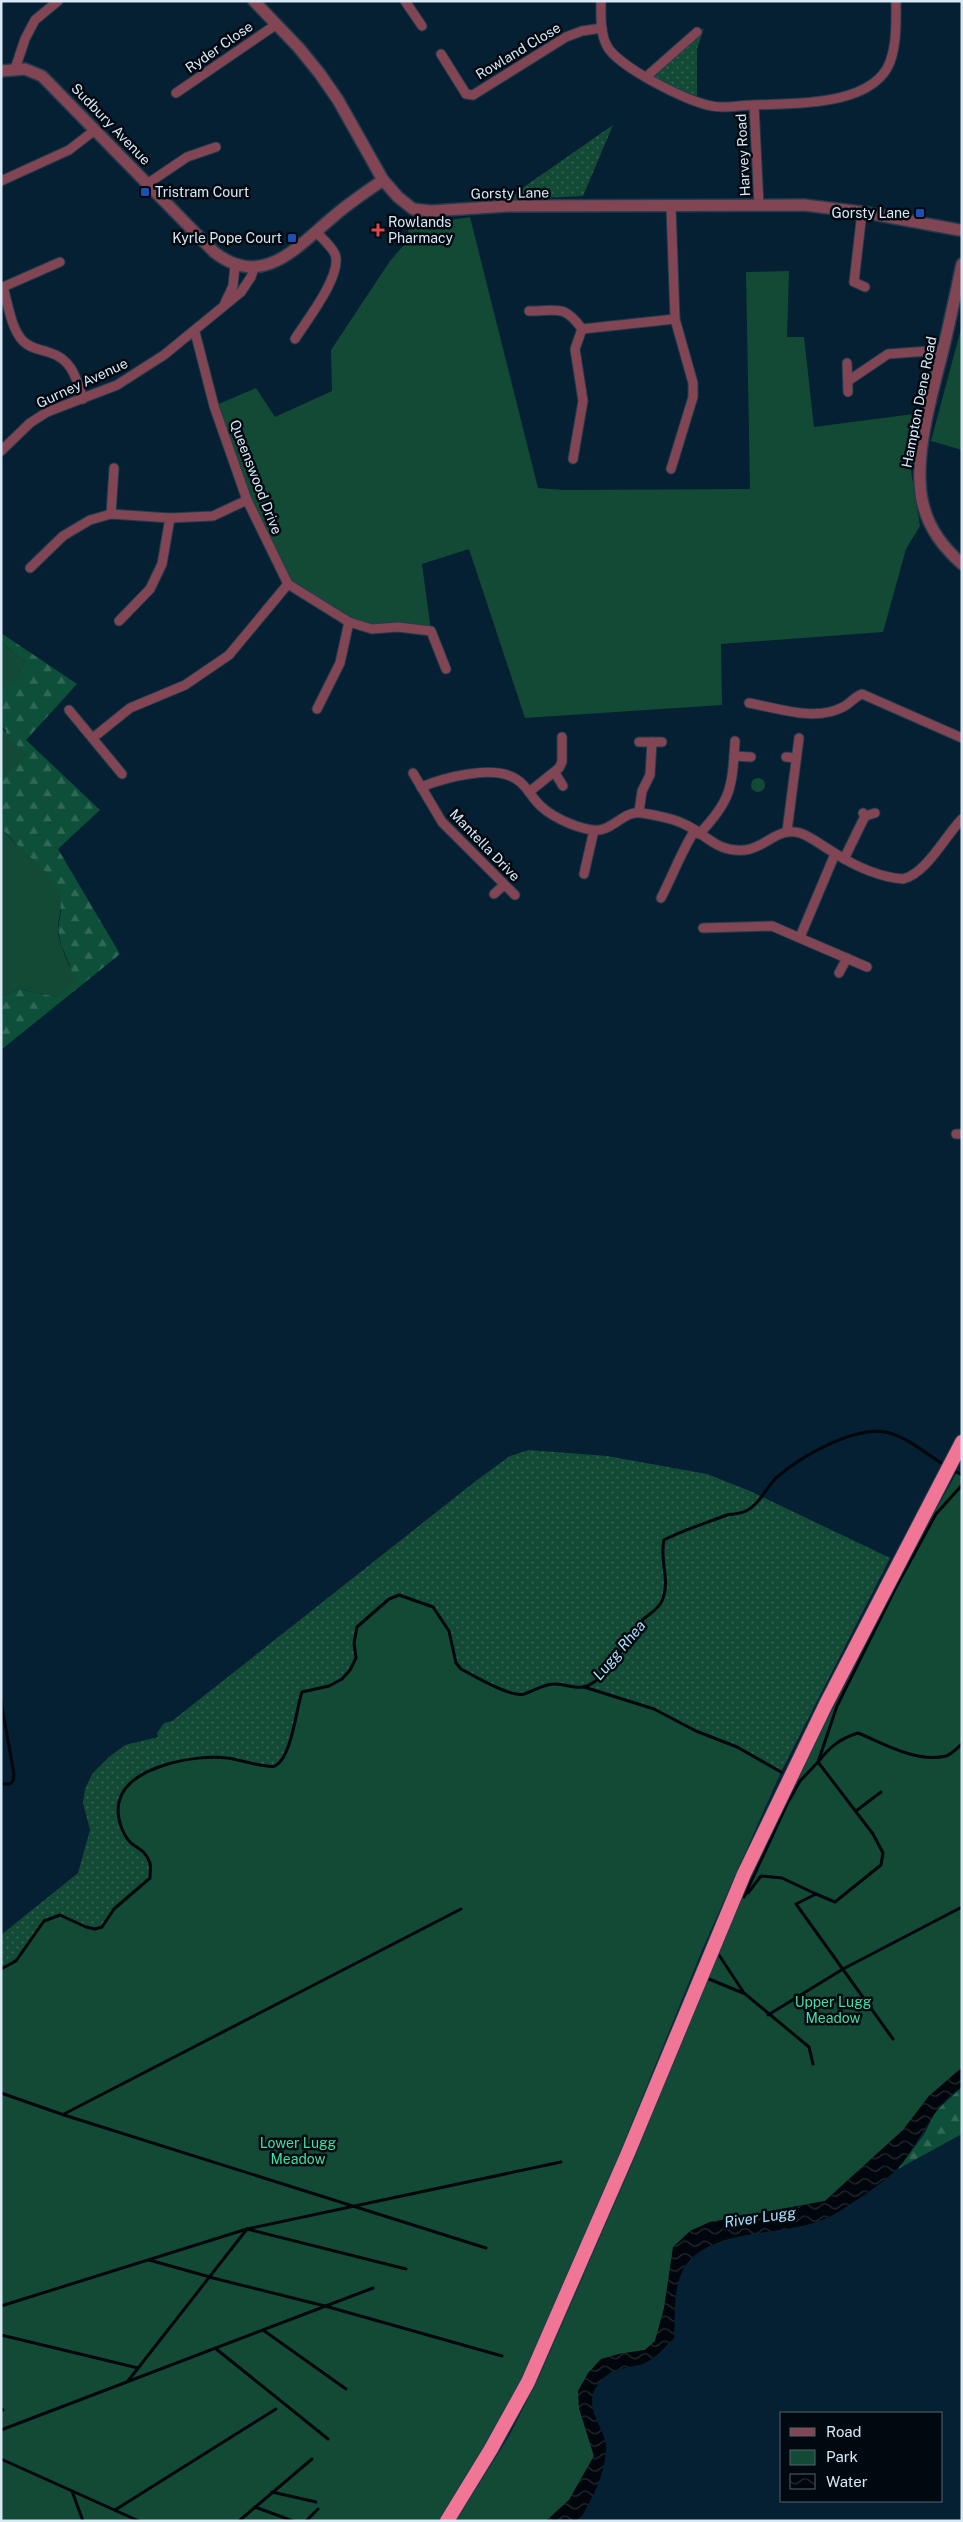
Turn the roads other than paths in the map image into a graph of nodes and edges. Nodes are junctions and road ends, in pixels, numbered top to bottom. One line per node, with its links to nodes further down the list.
1 (254, 1): 6 (street, Gorsty Lane)
2 (405, 1): 7 (street)
3 (601, 1): 8 (street)
4 (896, 1): 15 (street, Harvey Road)
5 (58, 2): 11 (street)
6 (277, 24): 14 (street, Ryder Close); 18 (street, Gorsty Lane)
7 (422, 26)
8 (602, 28): 10 (street, Rowland Close); 13 (street)
9 (697, 32): 13 (street)
10 (442, 54)
11 (15, 69): 12 (street, Sudbury Avenue); 16 (street, Sudbury Avenue)
12 (1, 71)
13 (646, 77): 15 (street)
14 (176, 93)
15 (754, 105): 21 (street, Harvey Road)
16 (95, 130): 19 (street); 20 (street, Sudbury Avenue)
17 (216, 147): 20 (street)
18 (383, 180): 22 (street, Gorsty Lane); 25 (street, Sudbury Avenue)
19 (1, 181)
20 (148, 184): 28 (street, Sudbury Avenue)
21 (759, 206): 22 (street, Gorsty Lane); 23 (street, Gorsty Lane)
22 (671, 207): 34 (street)
23 (862, 212): 24 (street, Gorsty Lane); 30 (street)
24 (961, 231)
25 (317, 232): 29 (street, Sudbury Avenue); 37 (street)
26 (60, 262): 31 (street)
27 (962, 264): 38 (street, Hampton Dene Road)
28 (235, 265): 29 (street, Sudbury Avenue); 32 (street, Gurney Avenue)
29 (254, 268): 32 (street, Gurney Avenue)
30 (866, 286)
31 (2, 287): 42 (street)
32 (224, 306): 36 (street, Gurney Avenue)
33 (529, 311): 35 (street)
34 (675, 319): 35 (street); 46 (street)
35 (582, 329): 44 (street)
36 (195, 332): 42 (street, Gurney Avenue); 47 (street, Queenswood Drive)
37 (295, 338)
38 (943, 350): 40 (street); 50 (street, Hampton Dene Road)
39 (847, 363): 40 (street)
40 (848, 382): 41 (street)
41 (848, 392)
42 (83, 399): 43 (street, Gurney Avenue)
43 (1, 451)
44 (573, 459)
45 (114, 468): 48 (street)
46 (671, 469)
47 (247, 500): 49 (street); 52 (street, Queenswood Drive)
48 (111, 514): 49 (street); 51 (street)
49 (170, 518): 53 (street)
50 (962, 564)
51 (30, 568)
52 (288, 584): 54 (street); 60 (street)
53 (119, 621)
54 (349, 622): 55 (street); 57 (street)
55 (446, 669)
56 (749, 703): 62 (street)
57 (317, 709)
58 (69, 710): 60 (street)
59 (562, 736): 72 (street)
60 (94, 737): 73 (street)
61 (798, 738): 70 (street)
62 (962, 738)
63 (735, 741): 67 (street)
64 (639, 742): 65 (street)
65 (652, 742): 66 (street); 77 (street)
66 (662, 742)
67 (734, 756): 68 (street); 82 (street)
68 (751, 757)
69 (786, 757): 70 (street)
70 (796, 758): 81 (street)
71 (413, 773): 75 (street, Mantella Drive)
72 (555, 773): 74 (street); 76 (street)
73 (122, 774)
74 (563, 786)
75 (421, 787): 76 (street); 86 (street, Mantella Drive)
76 (529, 792): 80 (street)
77 (639, 812): 80 (street); 82 (street)
78 (875, 813): 84 (street)
79 (962, 819): 84 (street)
80 (594, 830): 85 (street)
81 (787, 831): 82 (street); 83 (street)
82 (697, 832): 89 (street)
83 (835, 854): 84 (street); 91 (street)
84 (844, 858)
85 (584, 874)
86 (504, 884): 87 (street); 88 (street, Mantella Drive)
87 (494, 894)
88 (515, 895)
89 (661, 898)
90 (703, 928): 91 (street)
91 (800, 937): 92 (street)
92 (847, 958): 93 (street); 94 (street)
93 (867, 967)
94 (839, 973)
95 (962, 1442): 96 (highway)
96 (447, 2521)

